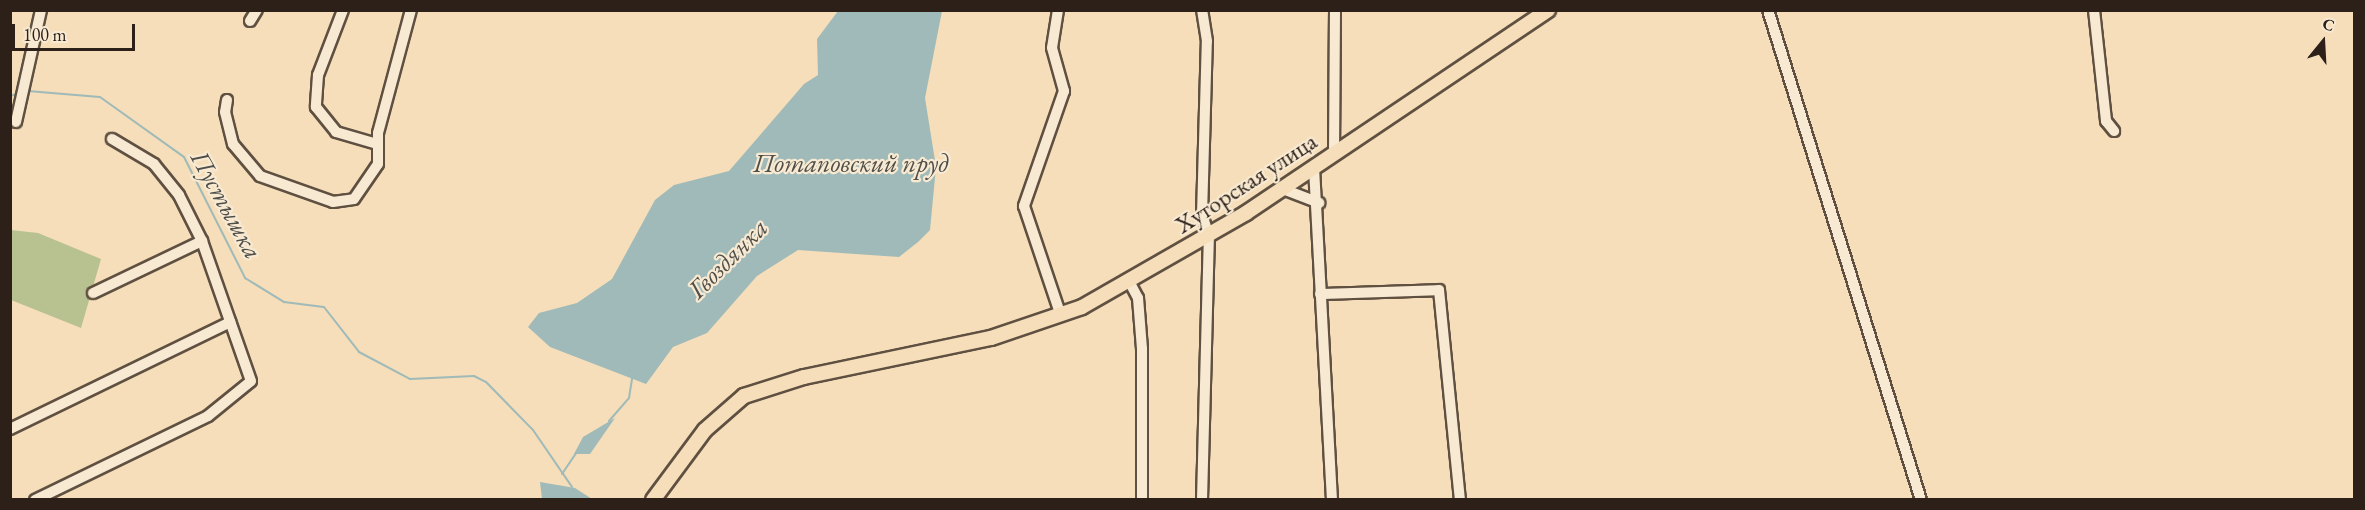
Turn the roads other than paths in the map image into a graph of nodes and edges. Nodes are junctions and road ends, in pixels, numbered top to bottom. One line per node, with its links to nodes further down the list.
1 (41, 10): 13 (street)
2 (257, 10): 11 (street)
3 (344, 10): 16 (street)
4 (411, 10): 16 (street)
5 (1058, 10): 26 (street)
6 (1202, 10): 21 (street)
7 (1335, 10): 17 (street)
8 (1548, 10): 17 (main road, Хуторская улица)
9 (1768, 10): 35 (street)
10 (2094, 10): 14 (street)
11 (250, 21)
12 (227, 100): 16 (street)
13 (16, 122)
14 (2114, 131)
15 (112, 138): 22 (street)
16 (377, 144)
17 (1335, 153): 18 (main road, Хуторская улица)
18 (1314, 168): 19 (main road, Хуторская улица); 20 (street)
19 (1283, 189): 20 (street); 21 (main road, Хуторская улица)
20 (1319, 203): 25 (street)
21 (1209, 236): 23 (main road, Хуторская улица); 32 (street)
22 (202, 241): 24 (street); 27 (street)
23 (1130, 283): 26 (main road, Хуторская улица); 31 (street)
24 (93, 292)
25 (1320, 294): 33 (street); 34 (street)
26 (1060, 313): 30 (main road, Хуторская улица)
27 (230, 322): 28 (street); 29 (street)
28 (10, 429)
29 (35, 500)
30 (653, 500)
31 (1142, 500)
32 (1202, 500)
33 (1332, 500)
34 (1460, 500)
35 (1921, 500)

